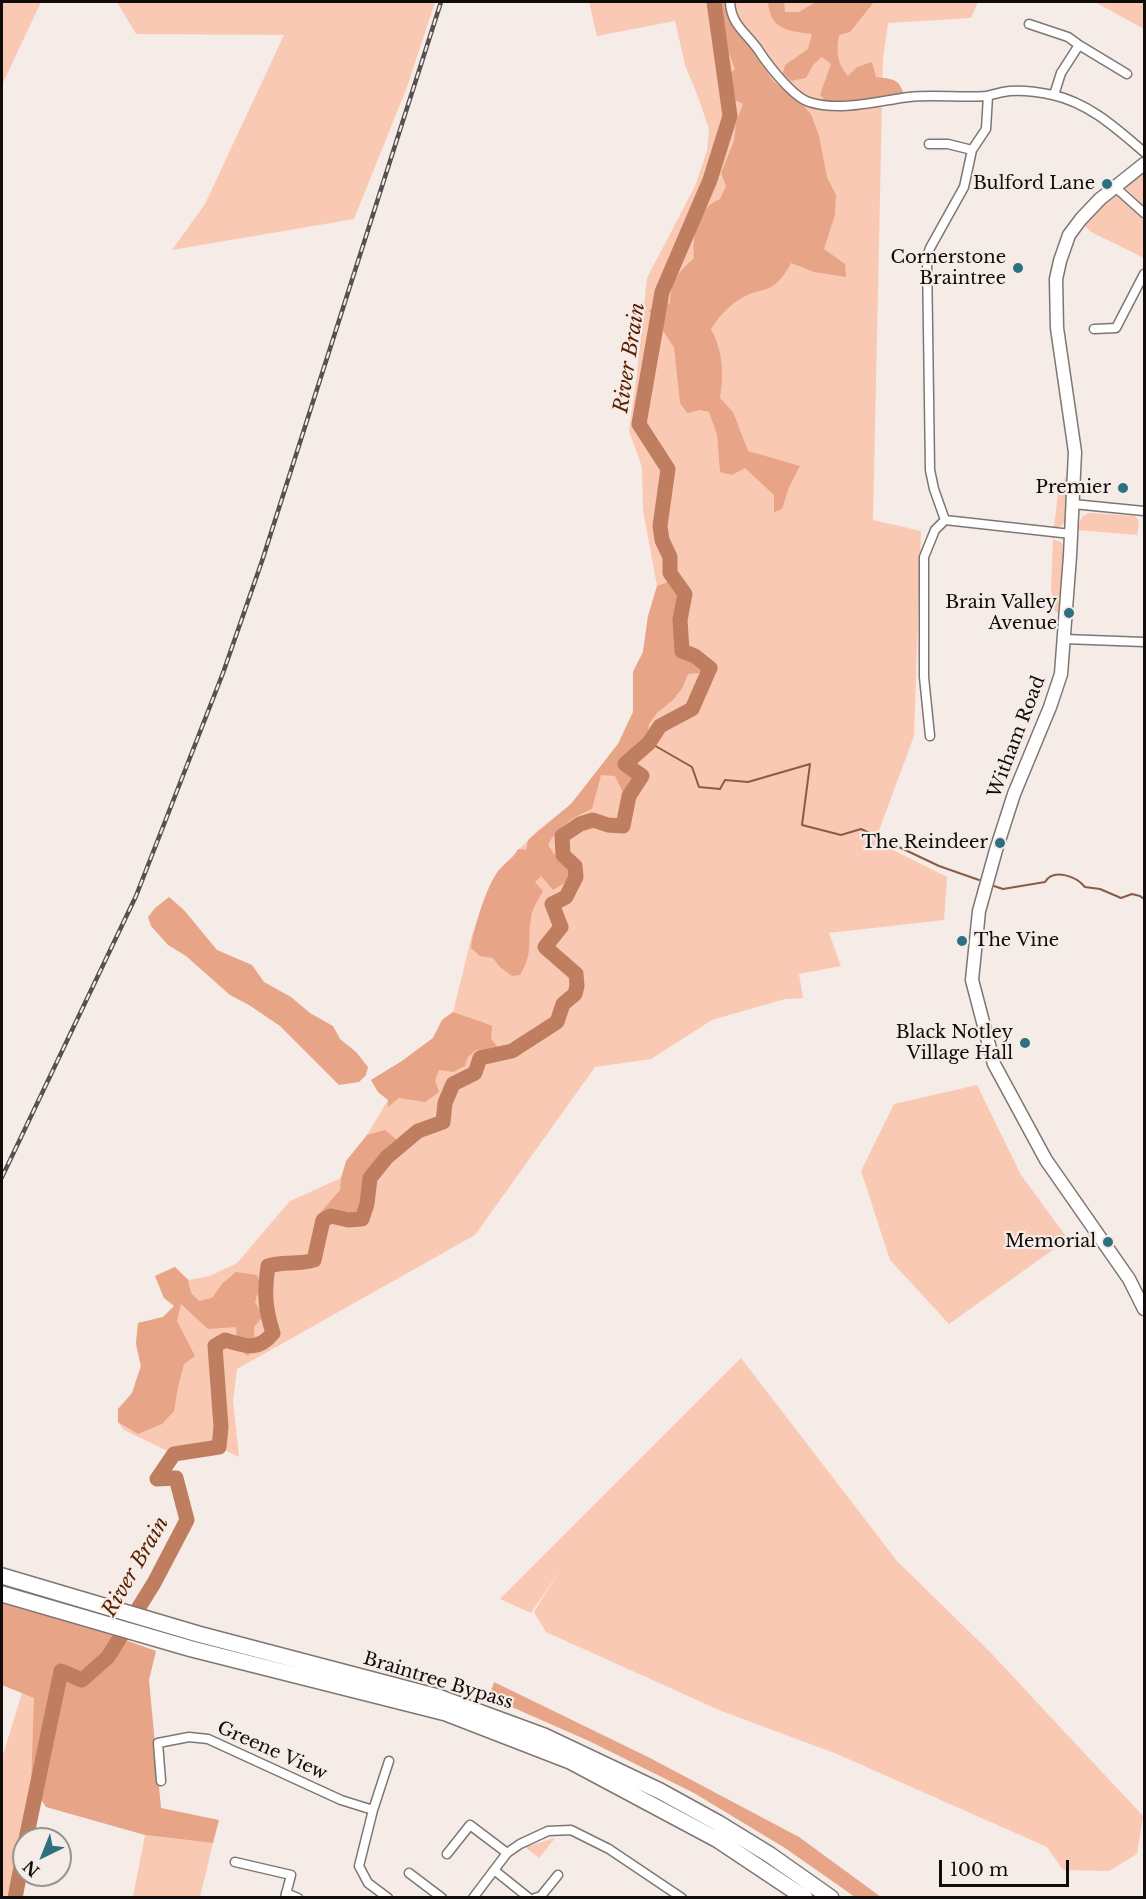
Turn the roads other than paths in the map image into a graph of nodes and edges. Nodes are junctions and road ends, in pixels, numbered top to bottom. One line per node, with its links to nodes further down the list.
1 (730, 2): 6 (street)
2 (1029, 24): 3 (street)
3 (1079, 45): 4 (street); 5 (street)
4 (1127, 74)
5 (1054, 95): 6 (street); 9 (street)
6 (988, 96): 8 (street)
7 (929, 144): 8 (street)
8 (972, 150): 17 (street)
9 (1144, 152)
10 (1144, 164): 11 (street, Witham Road)
11 (1115, 187): 12 (street); 15 (street, Witham Road)
12 (1144, 213)
13 (1144, 274): 14 (street)
14 (1094, 329)
15 (1073, 504): 16 (street); 18 (street, Witham Road)
16 (1144, 512)
17 (945, 520): 18 (street); 21 (street)
18 (1071, 534): 19 (street, Witham Road)
19 (1064, 639): 20 (street); 22 (street, Witham Road)
20 (1144, 642)
21 (930, 736)
22 (1129, 1279): 23 (street); 24 (street, Witham Road)
23 (1144, 1285)
24 (1144, 1309)
25 (2, 1576): 45 (highway, Braintree Bypass)
26 (2, 1594): 44 (highway, Braintree Bypass)
27 (389, 1761): 29 (street)
28 (161, 1781): 29 (street, Greene View)
29 (373, 1810): 38 (street)
30 (507, 1853): 31 (street); 33 (street); 43 (street)
31 (447, 1854)
32 (235, 1862): 36 (street)
33 (494, 1870): 40 (street); 41 (street)
34 (409, 1873): 39 (street)
35 (558, 1875): 42 (street)
36 (286, 1895): 37 (street)
37 (298, 1898)
38 (388, 1898)
39 (442, 1898)
40 (473, 1898)
41 (529, 1898)
42 (535, 1898)
43 (682, 1898)
44 (805, 1898)
45 (831, 1898)

